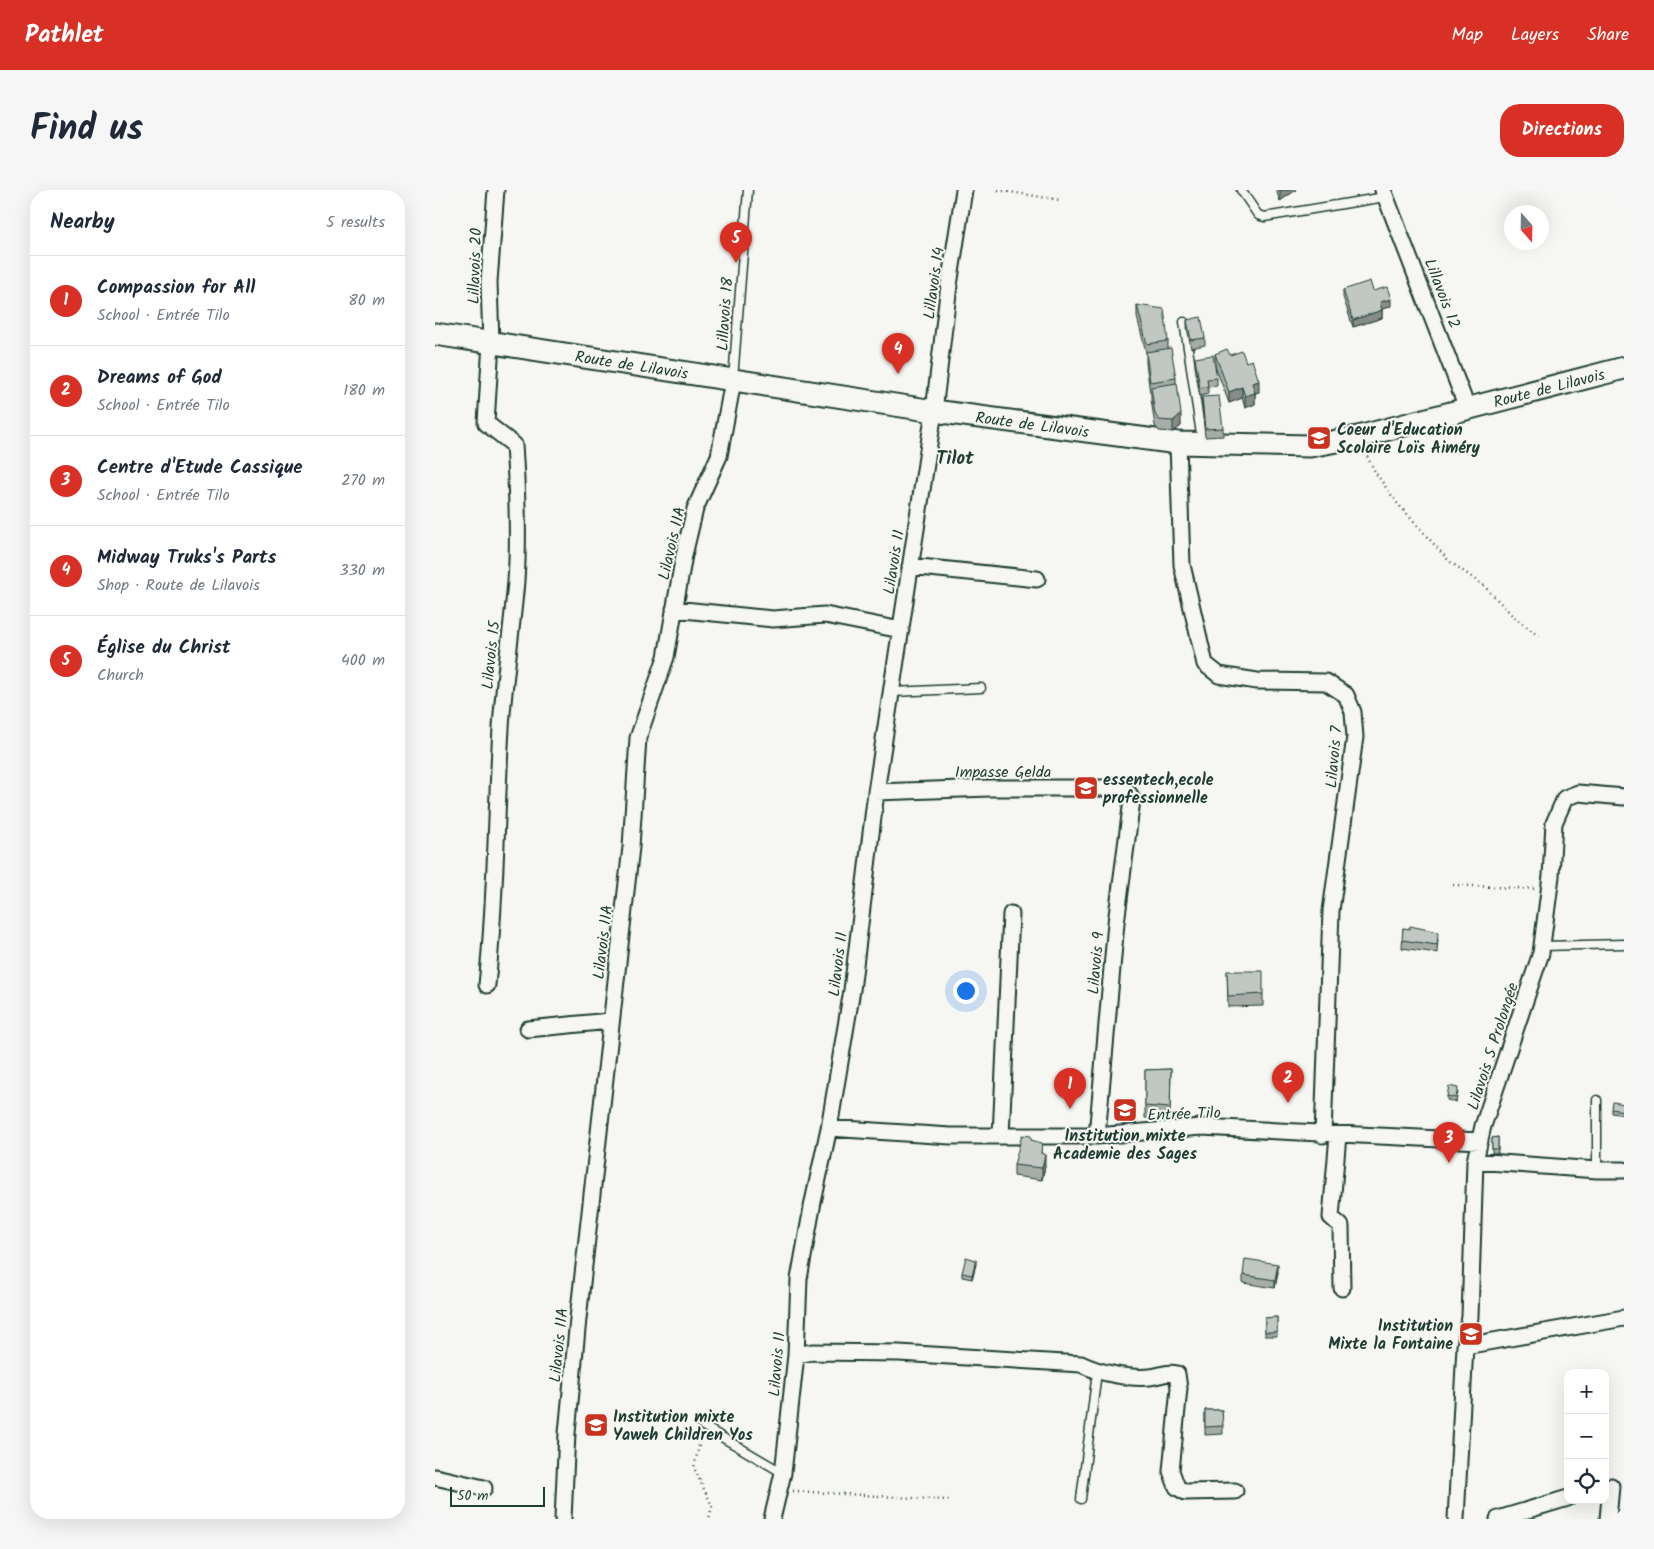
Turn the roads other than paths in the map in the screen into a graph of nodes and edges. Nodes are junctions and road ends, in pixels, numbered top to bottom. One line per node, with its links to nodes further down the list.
1 (496, 190): 8 (street, Lillavois 20)
2 (748, 190): 10 (lane, Lillavois 18)
3 (965, 190): 12 (street, Lillavois 14)
4 (1241, 190): 5 (lane)
5 (1384, 194): 11 (street, Lillavois 12)
6 (1184, 322): 14 (lane)
7 (435, 334): 8 (main road, Route de Lilavois)
8 (491, 343): 10 (main road, Route de Lilavois); 27 (street, Lilavois 15)
9 (1624, 368): 11 (main road, Route de Lilavois)
10 (733, 381): 12 (main road, Route de Lilavois); 17 (street, Lilavois 11A)
11 (1468, 410): 14 (main road, Route de Lilavois)
12 (934, 411): 13 (main road, Route de Lilavois); 15 (street, Lilavois 11)
13 (1178, 443): 14 (main road, Route de Lilavois); 32 (street, Lilavois 7)
14 (1202, 444)
15 (910, 566): 16 (street); 18 (street, Lilavois 11)
16 (1037, 579)
17 (674, 609): 18 (street); 28 (street, Lilavois 11A)
18 (901, 630): 20 (street, Lilavois 11)
19 (981, 688): 20 (lane)
20 (893, 692): 21 (street, Lilavois 11)
21 (876, 792): 22 (street, Impasse Gelda); 31 (street, Lilavois 11)
22 (1129, 793): 34 (street, Lilavois 9)
23 (1624, 797): 26 (street, Lilavois 5 Prolongée)
24 (1011, 914): 33 (street)
25 (1624, 944): 26 (lane)
26 (1542, 946): 35 (street, Lilavois 5 Prolongée)
27 (487, 985)
28 (610, 1021): 29 (street); 53 (street, Lilavois 11A)
29 (528, 1029)
30 (1597, 1100): 37 (lane)
31 (829, 1128): 33 (street, Entrée Tilo); 42 (street, Lilavois 11)
32 (1330, 1135): 34 (street, Entrée Tilo); 35 (street, Entrée Tilo); 39 (street, Lilavois 7)
33 (1001, 1136): 34 (street, Entrée Tilo)
34 (1097, 1136)
35 (1480, 1142): 36 (street, Lilavois 5 Prolongée)
36 (1475, 1161): 37 (street); 41 (street, Lilavois 5 Prolongée)
37 (1597, 1170): 38 (street)
38 (1624, 1170)
39 (1342, 1288)
40 (1624, 1318): 41 (street)
41 (1465, 1346): 55 (street, Lilavois 5 Prolongée)
42 (796, 1355): 43 (street); 45 (street, Lilavois 11)
43 (1097, 1372): 49 (street); 50 (lane)
44 (703, 1426): 45 (lane)
45 (783, 1474): 54 (street, Lilavois 11)
46 (435, 1477): 48 (street)
47 (1613, 1485): 57 (street)
48 (484, 1488)
49 (1235, 1492)
50 (1081, 1499)
51 (1564, 1500): 52 (street)
52 (1524, 1515): 56 (street)
53 (563, 1519)
54 (772, 1519)
55 (1456, 1519)
56 (1498, 1519)
57 (1608, 1519)

